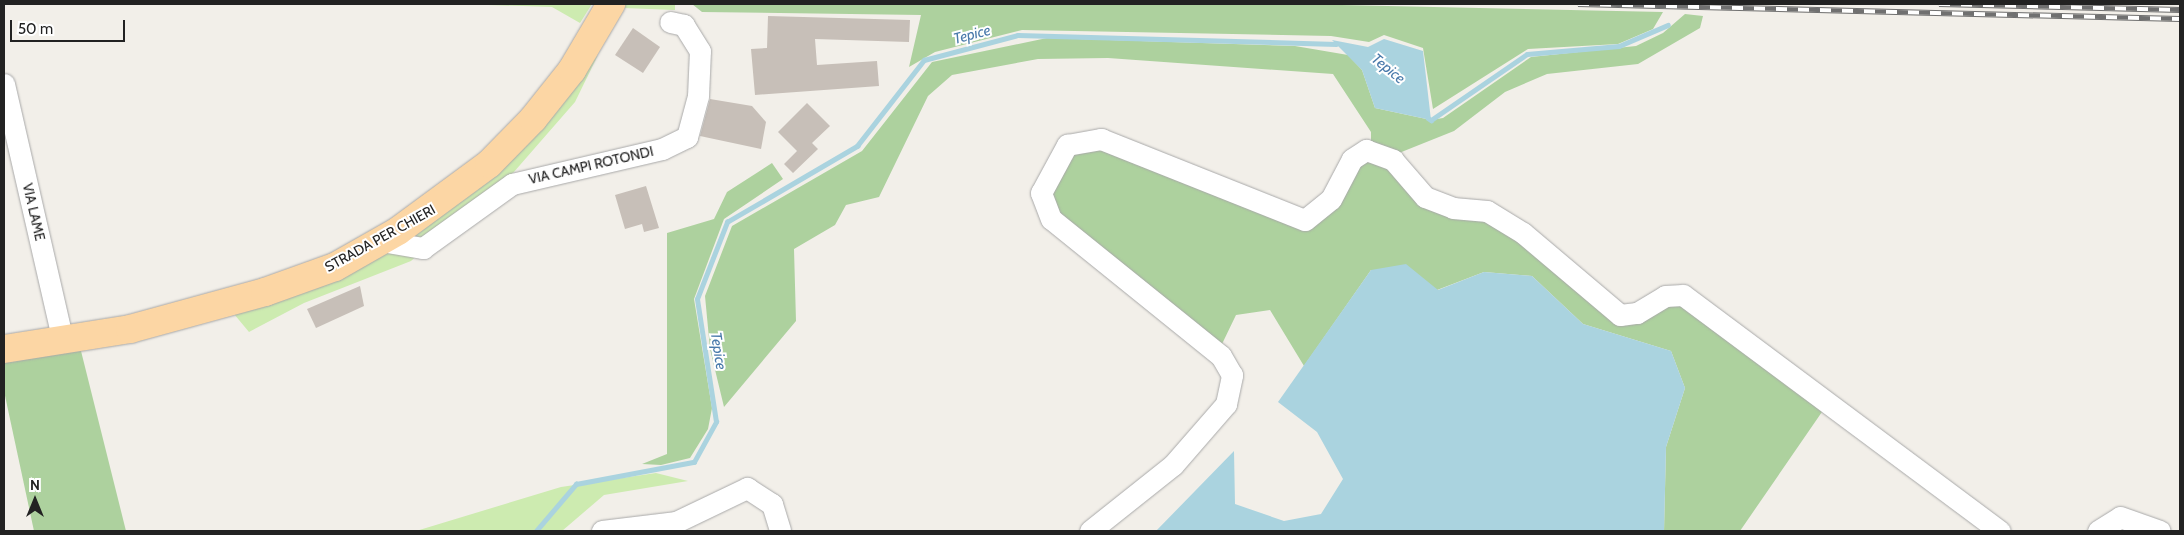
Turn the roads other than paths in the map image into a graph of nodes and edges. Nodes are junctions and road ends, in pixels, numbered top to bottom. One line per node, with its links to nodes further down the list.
1 (611, 4): 4 (main road, STRADA PER CHIERI)
2 (670, 22): 4 (street, VIA CAMPI ROTONDI)
3 (4, 84): 5 (street, VIA LAME)
4 (381, 241): 5 (main road, STRADA PER CHIERI)
5 (63, 341): 6 (main road, STRADA PER CHIERI)
6 (4, 349)
7 (602, 531): 8 (street)
8 (780, 531)
9 (1090, 531): 10 (street)
10 (2000, 531)
11 (2098, 531): 12 (street)
12 (2160, 531)

